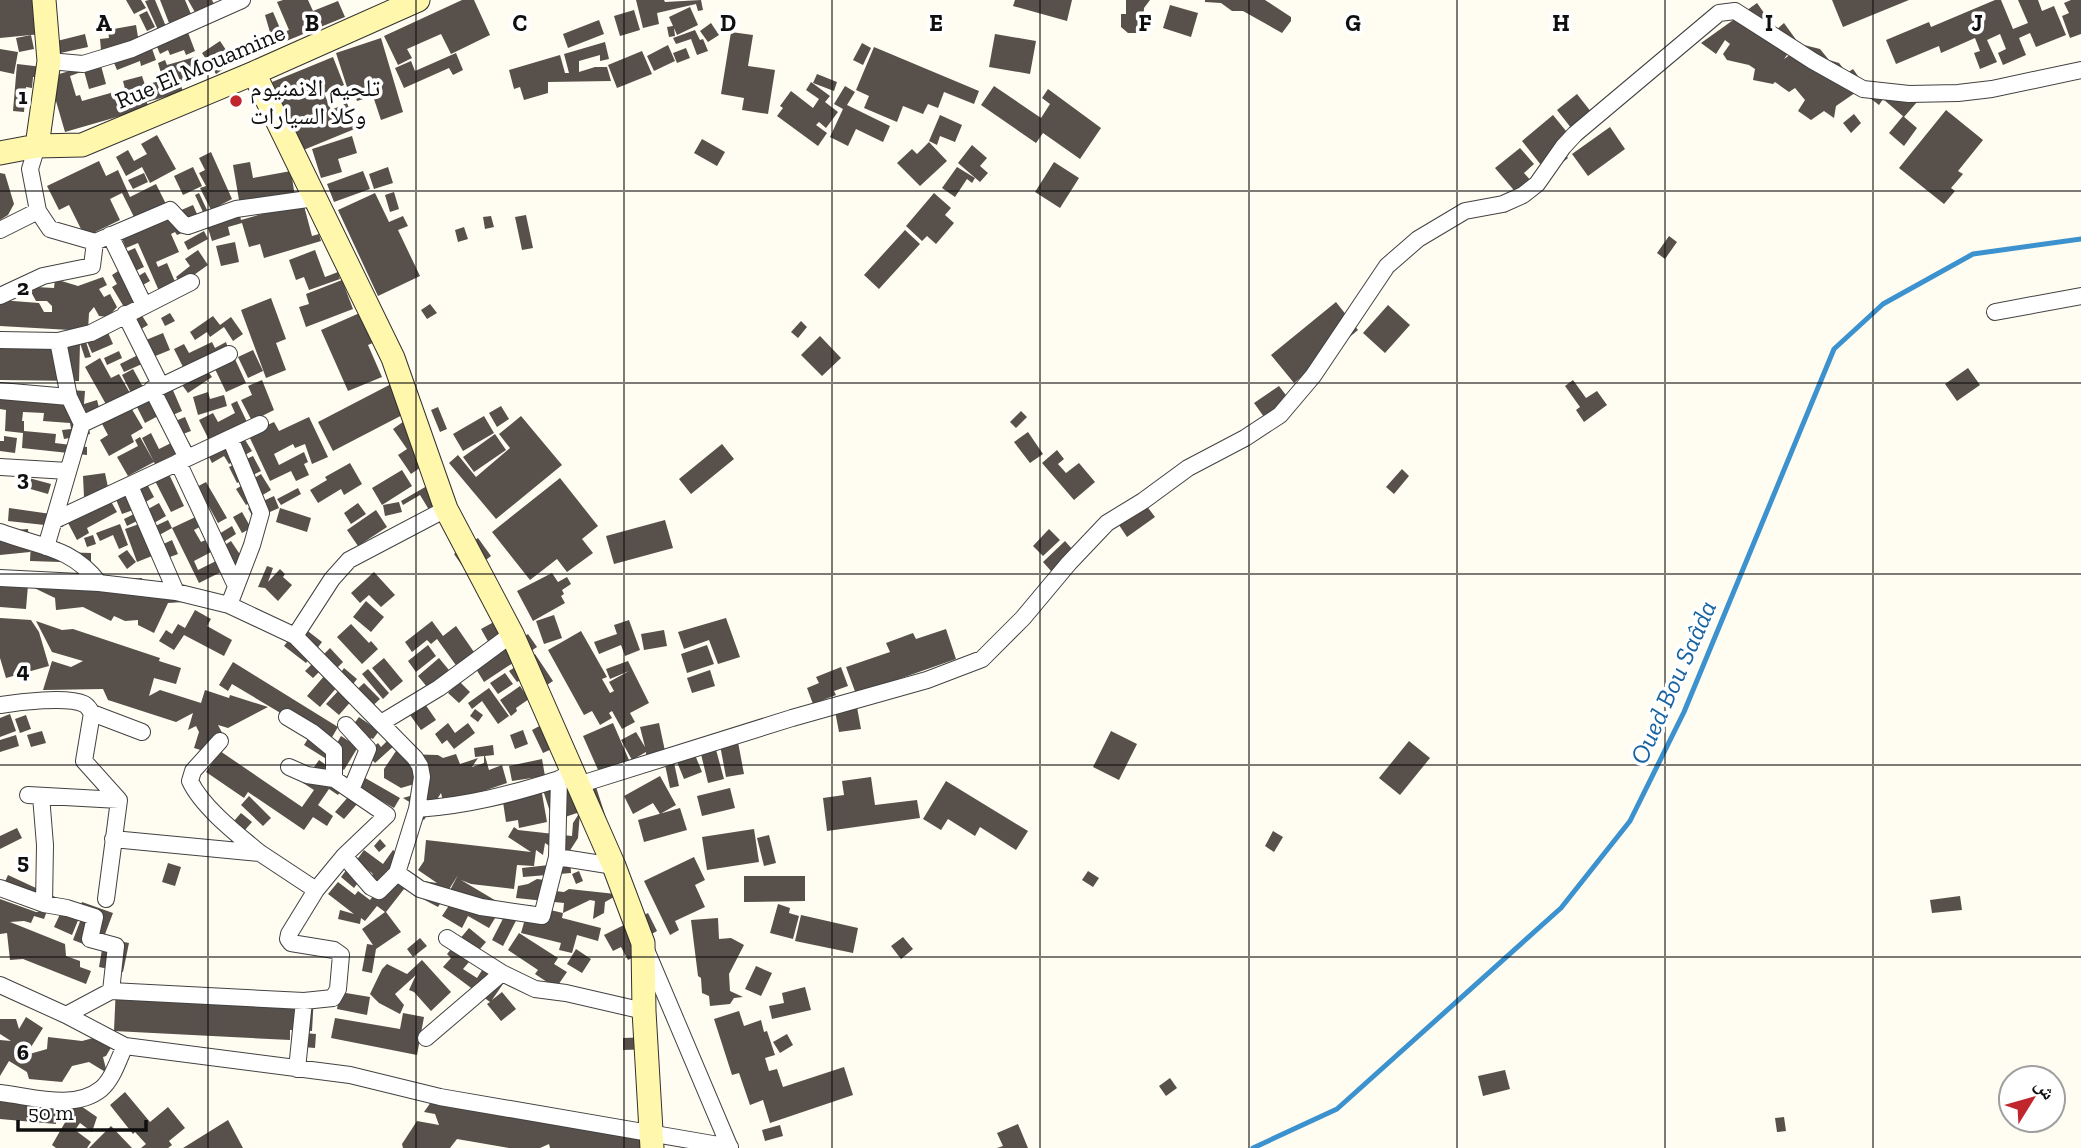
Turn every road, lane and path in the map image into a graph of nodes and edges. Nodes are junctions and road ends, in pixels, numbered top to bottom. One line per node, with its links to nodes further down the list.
1 (44, 0): 4 (main road)
2 (242, 0): 4 (street)
3 (418, 0): 6 (main road, Rue El Mouamine)
4 (49, 61): 8 (main road)
5 (2081, 70): 54 (street)
6 (254, 74): 8 (main road, Rue El Mouamine); 10 (main road)
7 (0, 139): 8 (main road)
8 (37, 146): 9 (main road); 11 (street)
9 (0, 153)
10 (315, 198): 13 (street); 34 (main road)
11 (38, 211): 12 (street); 14 (street)
12 (0, 230)
13 (110, 235): 14 (street); 18 (street)
14 (94, 242): 16 (street)
15 (191, 282): 18 (street)
16 (0, 296)
17 (2081, 296): 19 (street)
18 (144, 305): 20 (street)
19 (1995, 312)
20 (125, 314): 22 (street); 24 (street)
21 (0, 340): 22 (street)
22 (58, 341): 26 (street)
23 (229, 354): 24 (street)
24 (157, 387): 27 (street); 30 (street)
25 (0, 391): 26 (street)
26 (69, 397): 27 (street)
27 (82, 424): 32 (street)
28 (260, 424): 29 (street)
29 (230, 438): 30 (street); 40 (street)
30 (183, 460): 33 (street); 40 (street)
31 (0, 467): 32 (street)
32 (68, 471): 35 (street)
33 (130, 486): 35 (street); 41 (street)
34 (446, 509): 43 (main road); 44 (street)
35 (55, 520): 37 (street)
36 (0, 532): 37 (street)
37 (46, 547): 39 (street)
38 (0, 579): 39 (street)
39 (99, 583): 41 (street)
40 (236, 586): 42 (street)
41 (176, 592): 42 (street)
42 (229, 605): 44 (street)
43 (512, 634): 48 (street); 54 (main road)
44 (295, 636): 48 (street)
45 (0, 705): 46 (street)
46 (92, 713): 50 (street); 56 (street)
47 (287, 717): 53 (street)
48 (381, 723): 57 (street)
49 (346, 725): 55 (street)
50 (142, 732)
51 (220, 741): 59 (street)
52 (289, 767): 53 (street)
53 (334, 779): 55 (street)
54 (570, 779): 57 (street); 61 (street); 62 (main road)
55 (351, 790): 60 (street)
56 (119, 800): 58 (street); 67 (street)
57 (417, 808): 63 (street)
58 (113, 839): 59 (street); 66 (street)
59 (260, 853): 65 (street)
60 (344, 856): 63 (street); 65 (street)
61 (556, 857): 62 (street); 63 (street)
62 (614, 866): 69 (main road)
63 (397, 873)
64 (0, 888): 67 (street)
65 (316, 890): 73 (street)
66 (106, 898)
67 (44, 904): 72 (street)
68 (447, 938): 70 (street)
69 (643, 943): 74 (main road); 81 (street)
70 (502, 974): 74 (street); 76 (street)
71 (0, 985): 75 (street)
72 (111, 990): 73 (street); 75 (street)
73 (304, 1001): 78 (street)
74 (644, 1010): 80 (main road)
75 (66, 1015): 77 (street)
76 (426, 1038)
77 (125, 1046): 78 (street); 79 (street)
78 (297, 1069): 80 (street)
79 (0, 1093)
80 (652, 1141): 81 (street)
81 (730, 1148)

